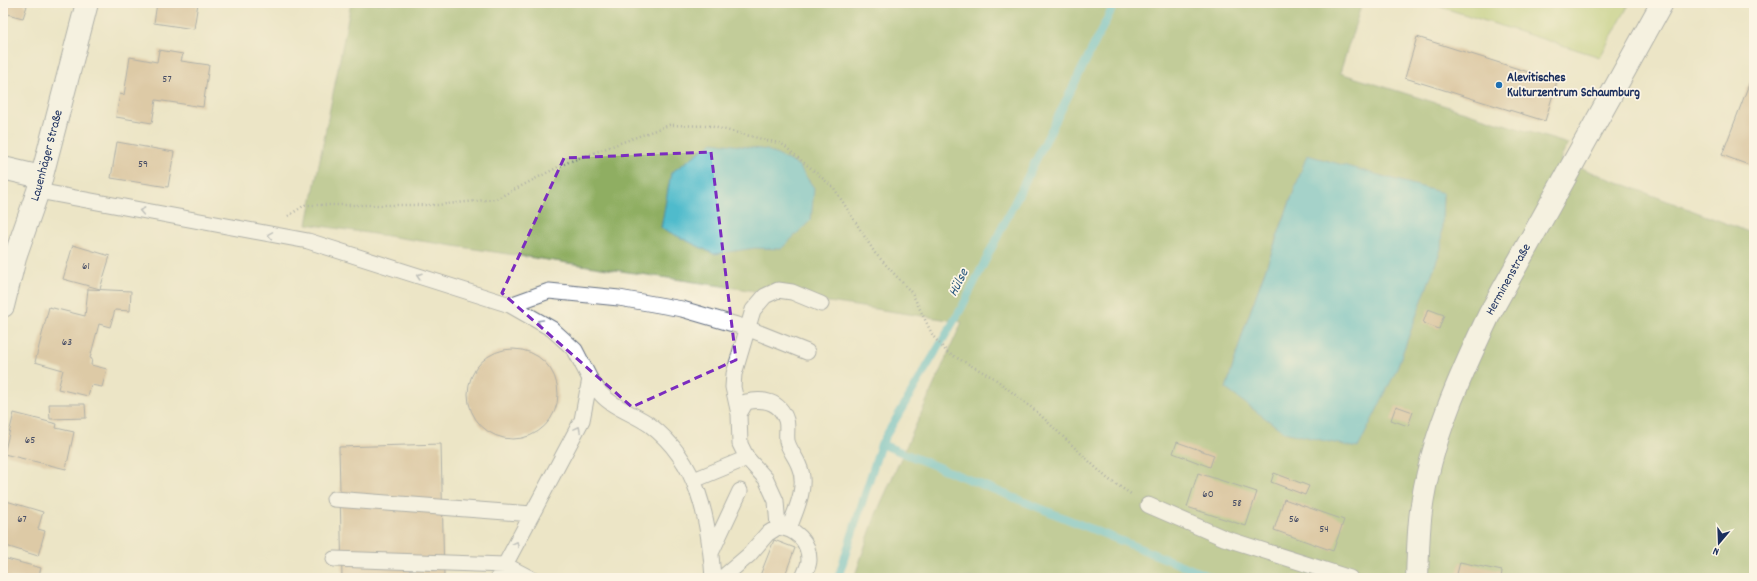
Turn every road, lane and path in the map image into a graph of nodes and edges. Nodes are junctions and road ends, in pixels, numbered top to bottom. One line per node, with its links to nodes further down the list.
1 (87, 3): 4 (street, Lauenhäger Straße)
2 (1662, 3): 29 (street, Herminenstraße)
3 (3, 168): 4 (street)
4 (39, 184): 5 (lane, one-way to 4); 8 (street, Lauenhäger Straße)
5 (258, 233): 7 (lane, one-way to 5); 17 (path)
6 (821, 304): 9 (lane)
7 (510, 305): 9 (lane); 11 (lane, one-way to 7)
8 (3, 306)
9 (747, 328): 10 (lane); 12 (lane)
10 (807, 352)
11 (590, 379): 14 (lane); 18 (lane, one-way to 11)
12 (740, 414): 13 (lane); 19 (lane)
13 (748, 458): 14 (lane); 19 (lane)
14 (694, 480): 20 (lane)
15 (740, 491): 20 (lane)
16 (334, 499): 18 (lane)
17 (1148, 505): 28 (lane)
18 (532, 514): 22 (lane, one-way to 18)
19 (784, 528): 26 (lane); 27 (lane)
20 (711, 553): 25 (lane)
21 (334, 559): 22 (lane)
22 (505, 565): 23 (lane); 24 (lane)
23 (498, 578)
24 (530, 578)
25 (713, 578)
26 (722, 578)
27 (803, 578)
28 (1350, 578)
29 (1417, 578)

